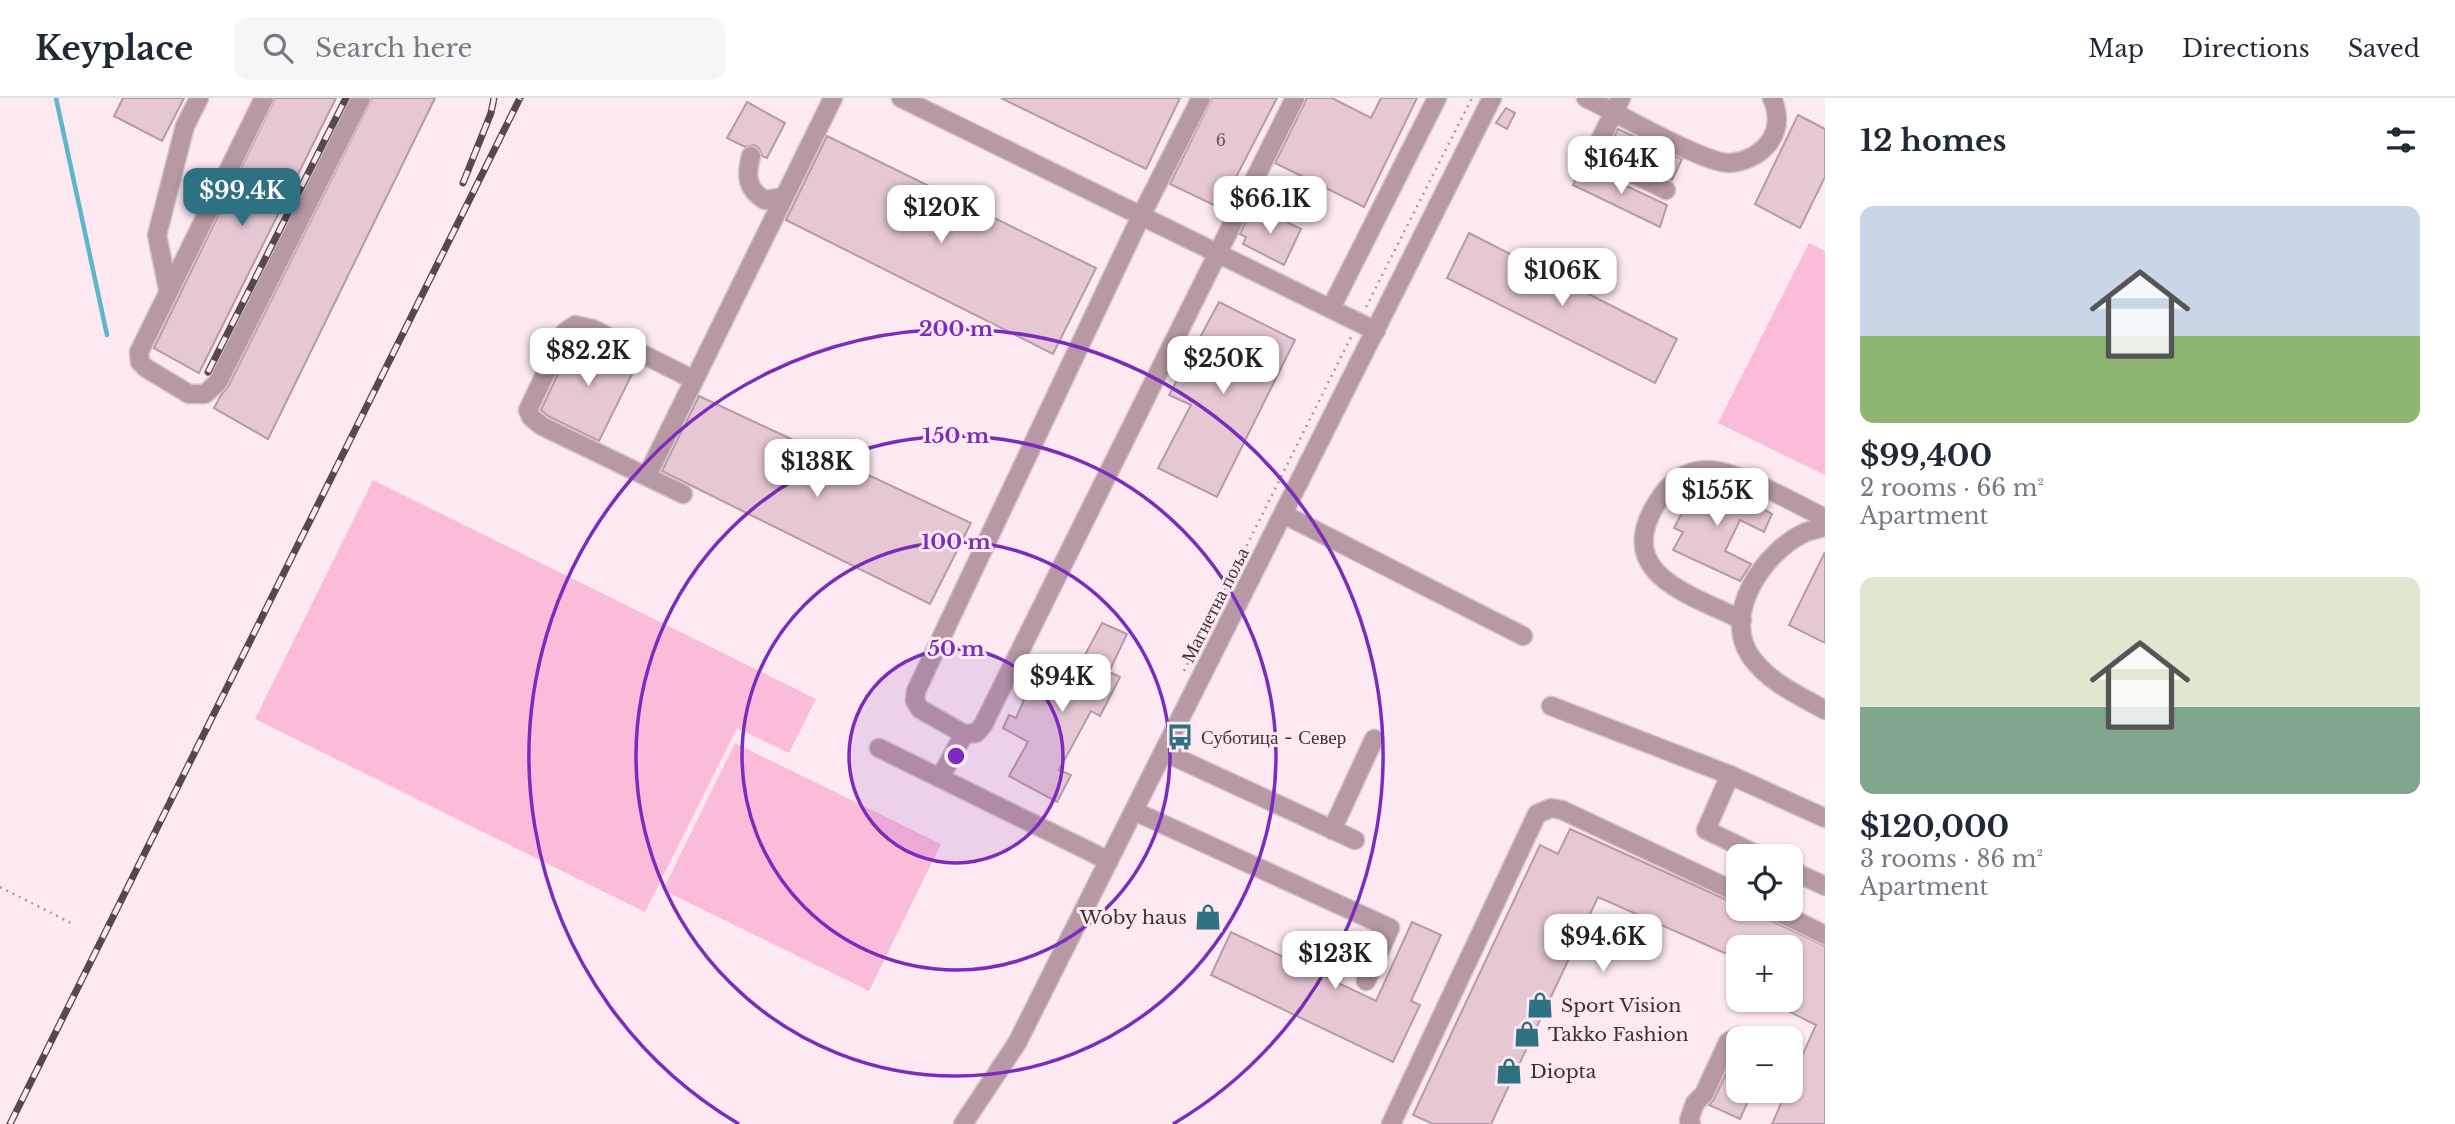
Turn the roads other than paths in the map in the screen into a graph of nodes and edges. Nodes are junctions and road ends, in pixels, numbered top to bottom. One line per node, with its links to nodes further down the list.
1 (199, 98): 18 (street)
2 (264, 98): 18 (street)
3 (361, 98): 18 (street)
4 (832, 98): 15 (street)
5 (901, 98): 16 (street)
6 (1201, 98): 16 (street)
7 (1295, 98): 17 (street)
8 (1437, 98): 19 (street)
9 (1492, 98): 20 (street, Магнетна поља)
10 (1586, 98): 12 (street)
11 (1772, 98): 12 (street)
12 (1618, 105): 14 (street)
13 (751, 156): 15 (street)
14 (1666, 190)
15 (784, 198): 21 (street)
16 (1141, 216): 17 (street); 31 (street)
17 (1217, 253): 19 (street); 31 (street)
18 (168, 289)
19 (1331, 308): 20 (street)
20 (1376, 331): 24 (street, Магнетна поља)
21 (694, 380): 22 (street); 22 (street)
22 (647, 476): 23 (street)
23 (683, 494)
24 (1285, 514): 28 (street); 34 (street, Магнетна поља)
25 (1825, 518): 27 (street)
26 (1825, 527): 27 (street)
27 (1742, 620): 30 (street)
28 (1523, 636)
29 (1551, 706): 35 (street)
30 (1825, 710)
31 (964, 734): 36 (street)
32 (1374, 739): 39 (street)
33 (879, 748): 36 (street)
34 (1164, 752): 37 (street, Магнетна поља); 39 (street)
35 (1730, 775): 38 (street); 41 (street)
36 (940, 778): 42 (street)
37 (1134, 811): 42 (street, Магнетна поља); 48 (street)
38 (1825, 818)
39 (1332, 830): 40 (street)
40 (1355, 840)
41 (1735, 844)
42 (1109, 861): 50 (street, Магнетна поља)
43 (1803, 876): 44 (street)
44 (1825, 886)
45 (1726, 887): 51 (street)
46 (1796, 921): 47 (street)
47 (1825, 935)
48 (1366, 981)
49 (1726, 1046): 52 (street)
50 (963, 1124)
51 (1391, 1124)
52 (1691, 1124)

